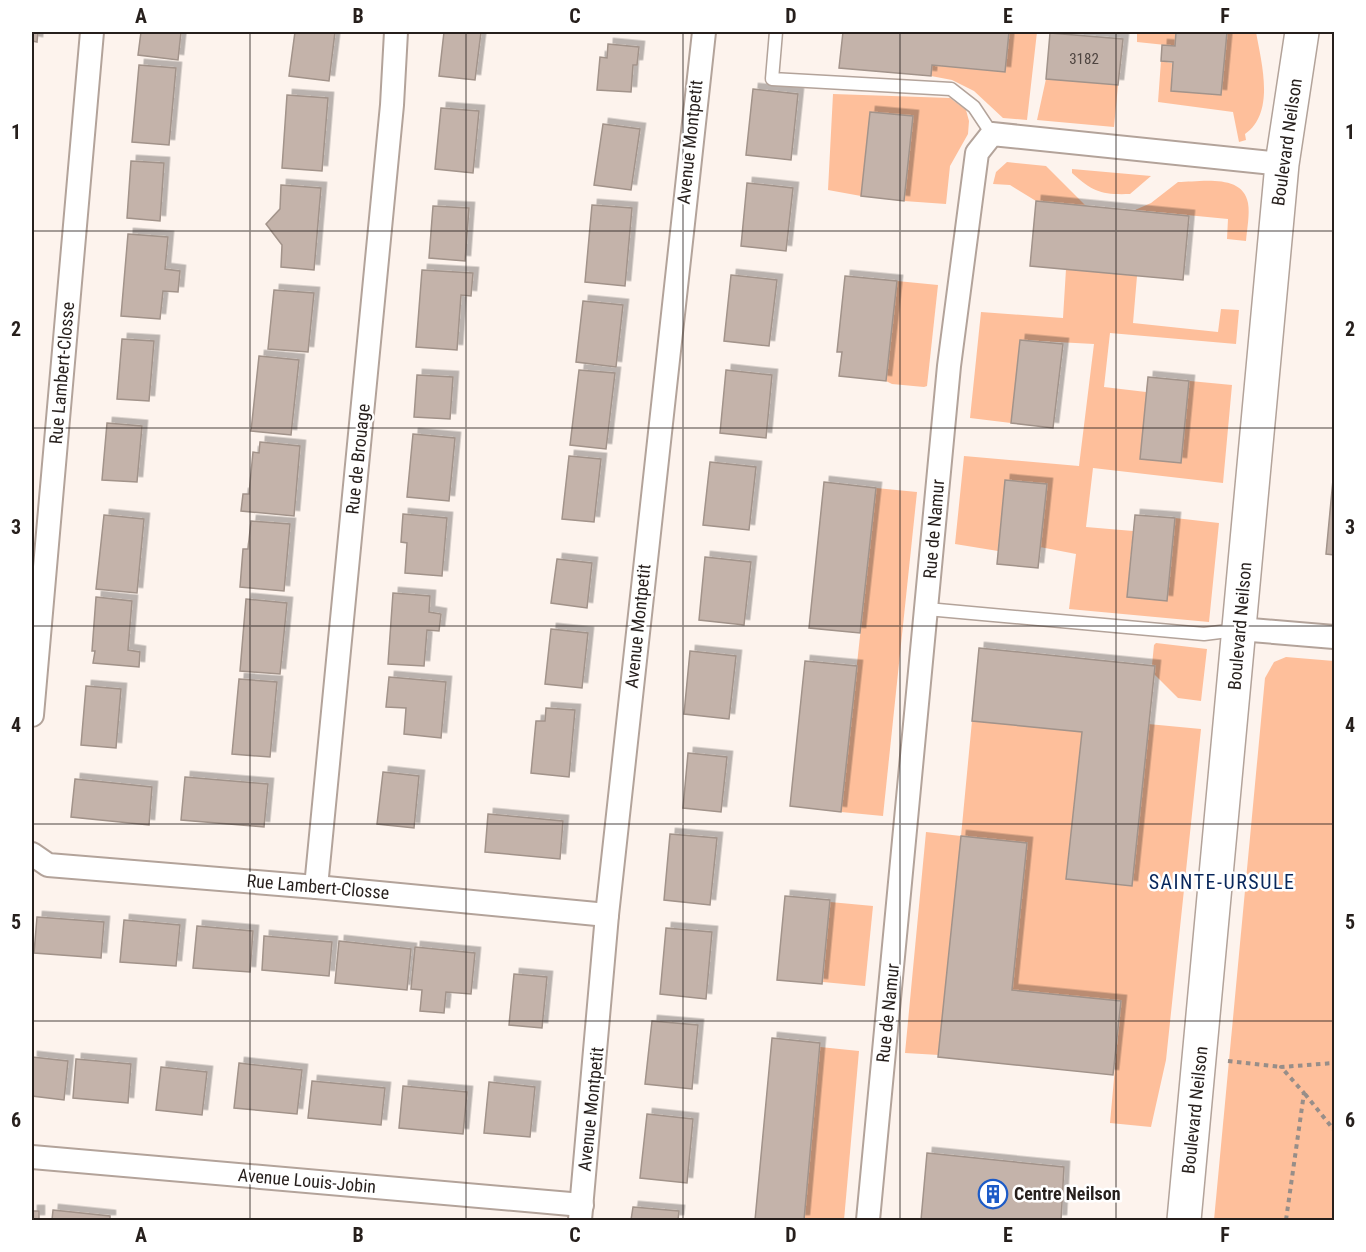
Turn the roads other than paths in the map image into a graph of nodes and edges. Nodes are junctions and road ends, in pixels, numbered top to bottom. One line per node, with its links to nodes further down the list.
1 (92, 32): 11 (street, Rue Lambert-Closse)
2 (396, 32): 13 (street, Rue de Brouage)
3 (704, 32): 14 (street, Avenue Montpetit)
4 (776, 32): 6 (lane)
5 (1301, 33): 7 (main road, Boulevard Neilson)
6 (992, 134): 7 (street); 8 (street, Rue de Namur)
7 (1282, 164): 9 (main road, Boulevard Neilson)
8 (927, 609): 9 (lane); 17 (street, Rue de Namur)
9 (1239, 629): 10 (street); 18 (main road, Boulevard Neilson)
10 (1335, 637)
11 (32, 716)
12 (32, 854): 13 (street, Rue Lambert-Closse)
13 (316, 887): 14 (street, Rue Lambert-Closse)
14 (607, 915): 16 (street, Avenue Montpetit)
15 (32, 1157): 16 (street, Avenue Louis-Jobin)
16 (581, 1213)
17 (868, 1221)
18 (1184, 1221)

